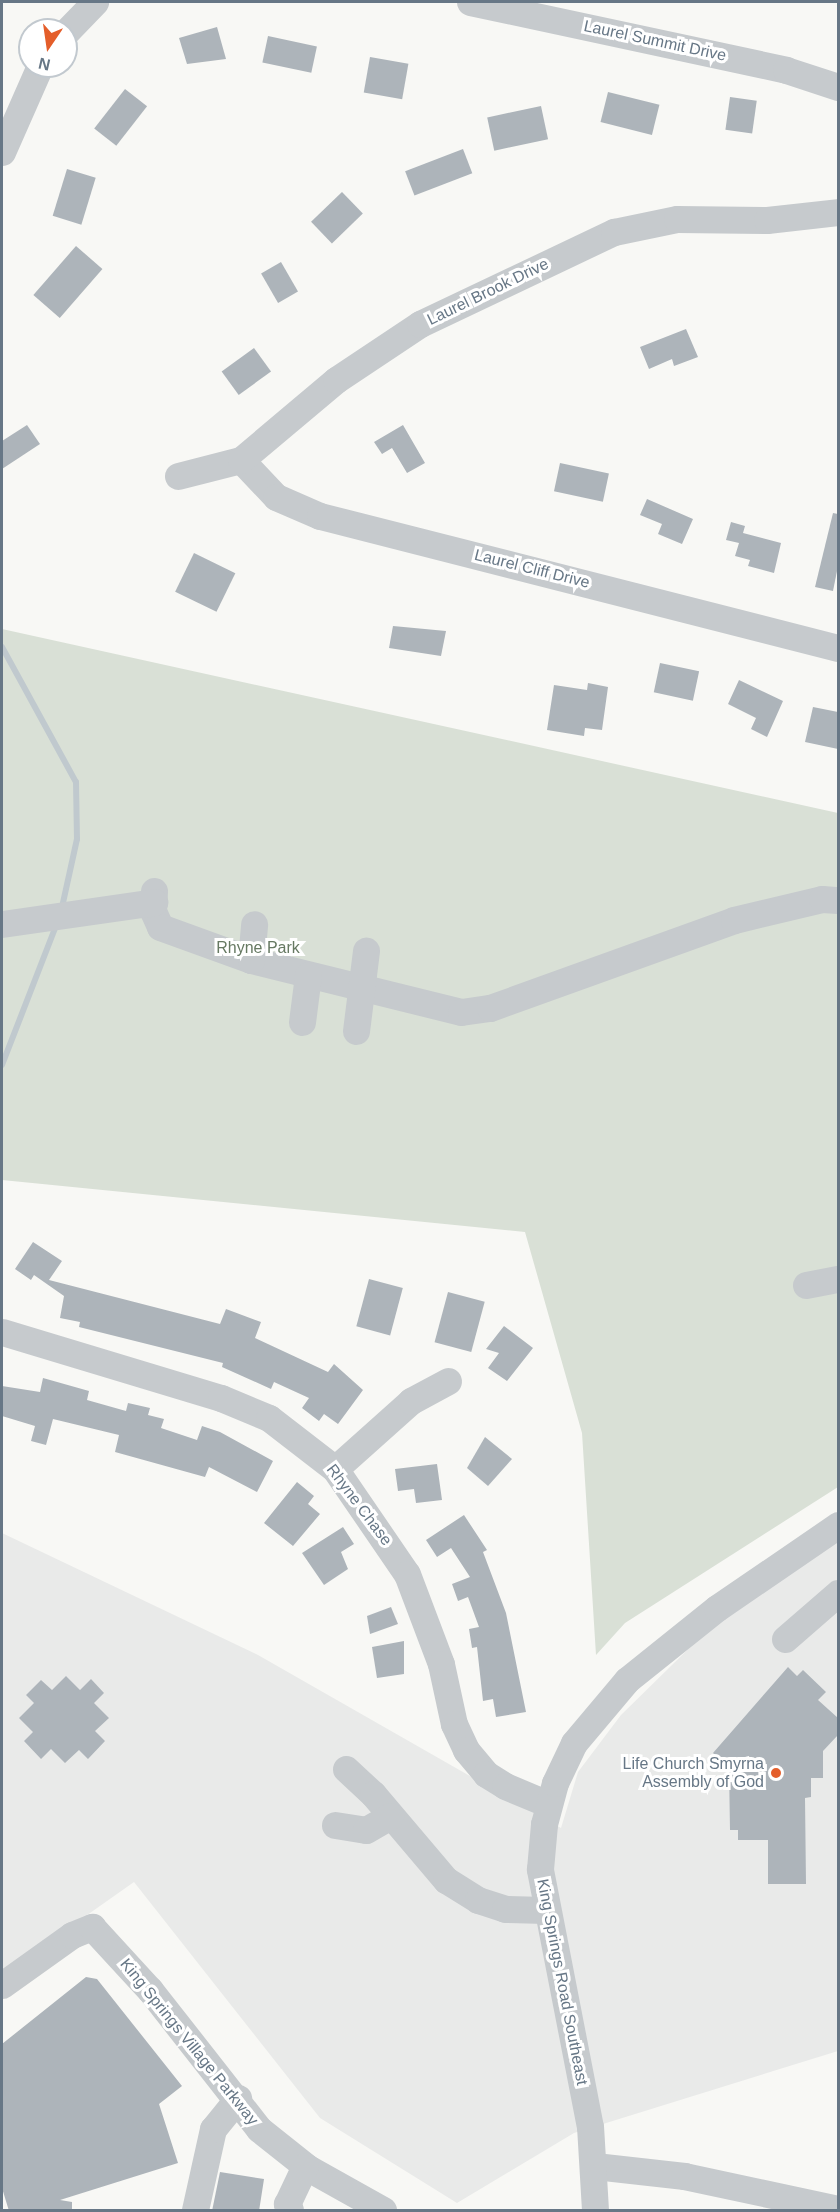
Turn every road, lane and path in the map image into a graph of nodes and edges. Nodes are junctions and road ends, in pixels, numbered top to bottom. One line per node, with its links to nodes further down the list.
1 (93, 2): 3 (street)
2 (470, 2): 5 (street, Laurel Summit Drive)
3 (78, 19)
4 (35, 78): 6 (street)
5 (838, 87)
6 (2, 152)
7 (838, 212): 8 (street, Laurel Brook Drive)
8 (241, 460): 9 (street, Laurel Brook Drive); 10 (street, Laurel Cliff Drive)
9 (178, 476)
10 (838, 648)
11 (838, 900): 17 (street)
12 (2, 924): 15 (street)
13 (254, 924): 15 (street)
14 (366, 951): 17 (street)
15 (251, 960): 16 (street)
16 (309, 975): 17 (street); 18 (street)
17 (363, 988): 19 (street)
18 (302, 1022)
19 (356, 1031)
20 (838, 1279): 21 (street)
21 (806, 1285)
22 (2, 1332): 24 (street, Rhyne Chase)
23 (448, 1381): 24 (street)
24 (335, 1469): 29 (street, Rhyne Chase)
25 (838, 1525): 29 (street, King Springs Road Southeast)
26 (838, 1593): 27 (street)
27 (785, 1639)
28 (346, 1769): 30 (street)
29 (548, 1804): 32 (street, King Springs Road Southeast)
30 (390, 1816): 31 (street); 32 (street)
31 (335, 1825)
32 (545, 1910): 36 (street, King Springs Road Southeast)
33 (2, 1985): 34 (street, King Springs Village Parkway)
34 (238, 2098): 35 (street, King Springs Village Parkway); 39 (street)
35 (305, 2166): 38 (street, King Springs Village Parkway); 40 (street)
36 (595, 2166): 37 (street); 41 (street, King Springs Road Southeast)
37 (838, 2209)
38 (381, 2210)
39 (195, 2211)
40 (290, 2211)
41 (596, 2211)

